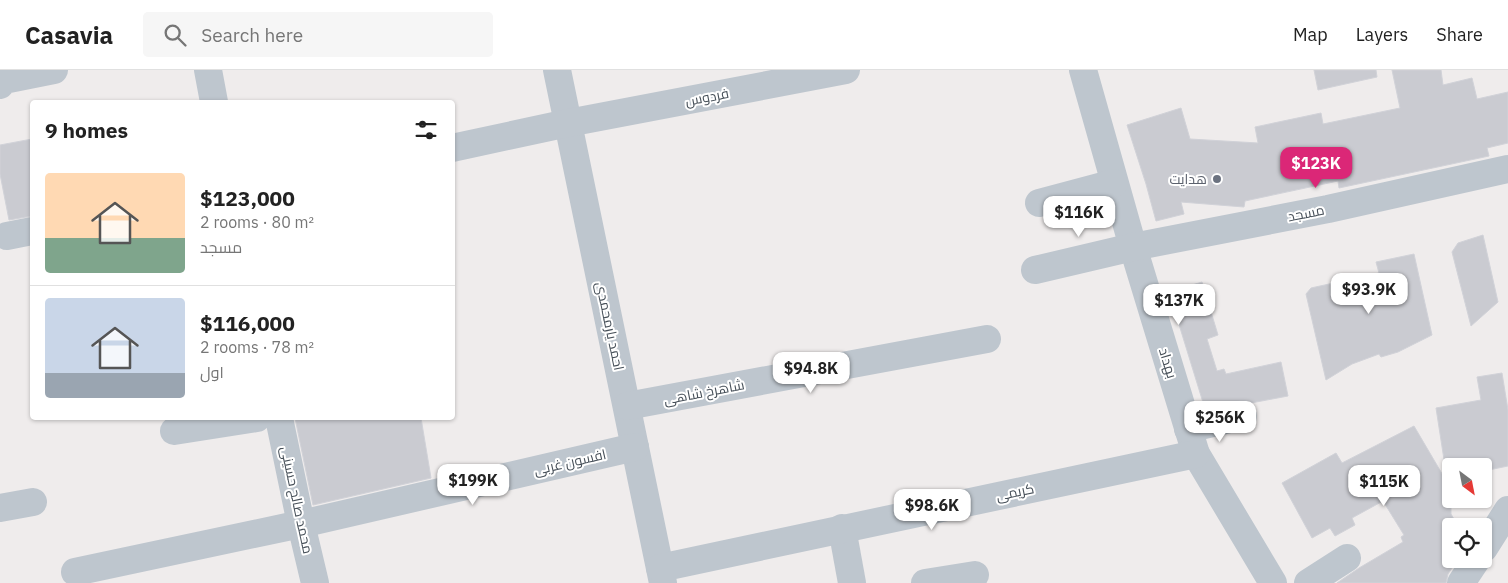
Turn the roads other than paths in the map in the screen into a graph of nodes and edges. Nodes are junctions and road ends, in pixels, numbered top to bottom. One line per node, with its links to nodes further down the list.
1 (54, 70): 6 (street)
2 (208, 70): 7 (street)
3 (558, 70): 8 (street, احمد یارمحمدی)
4 (846, 70): 8 (street, فردوس)
5 (1083, 70): 11 (street, بهداد)
6 (0, 84)
7 (214, 100)
8 (568, 123): 9 (street, فردوس); 16 (street, احمد یارمحمدی)
9 (455, 147)
10 (1508, 169): 13 (street, مسجد)
11 (1114, 183): 12 (street); 13 (street, بهداد)
12 (1039, 203)
13 (1133, 248): 14 (street, مسجد); 21 (street, بهداد)
14 (1035, 270)
15 (987, 340): 16 (street, شاهرخ شاهی)
16 (627, 406): 22 (street, احمد یارمحمدی)
17 (1242, 416): 21 (street, کریمی)
18 (244, 420): 20 (street)
19 (279, 420): 26 (street, محمد صالح حسینی)
20 (174, 431)
21 (1192, 441): 27 (street, کریمی); 37 (street, بهداد)
22 (635, 447): 26 (street, افسون غربی); 32 (street, احمد یارمحمدی)
23 (33, 502): 24 (street)
24 (0, 508)
25 (1508, 510): 28 (street)
26 (301, 524): 31 (street, افسون غربی); 34 (street, محمد صالح حسینی)
27 (842, 528): 32 (street, کریمی); 35 (street)
28 (1492, 535)
29 (1347, 558): 38 (street)
30 (1471, 568): 39 (street)
31 (75, 572)
32 (661, 575)
33 (975, 575): 36 (street)
34 (315, 583)
35 (852, 583)
36 (926, 583)
37 (1273, 583)
38 (1308, 583)
39 (1462, 583)

